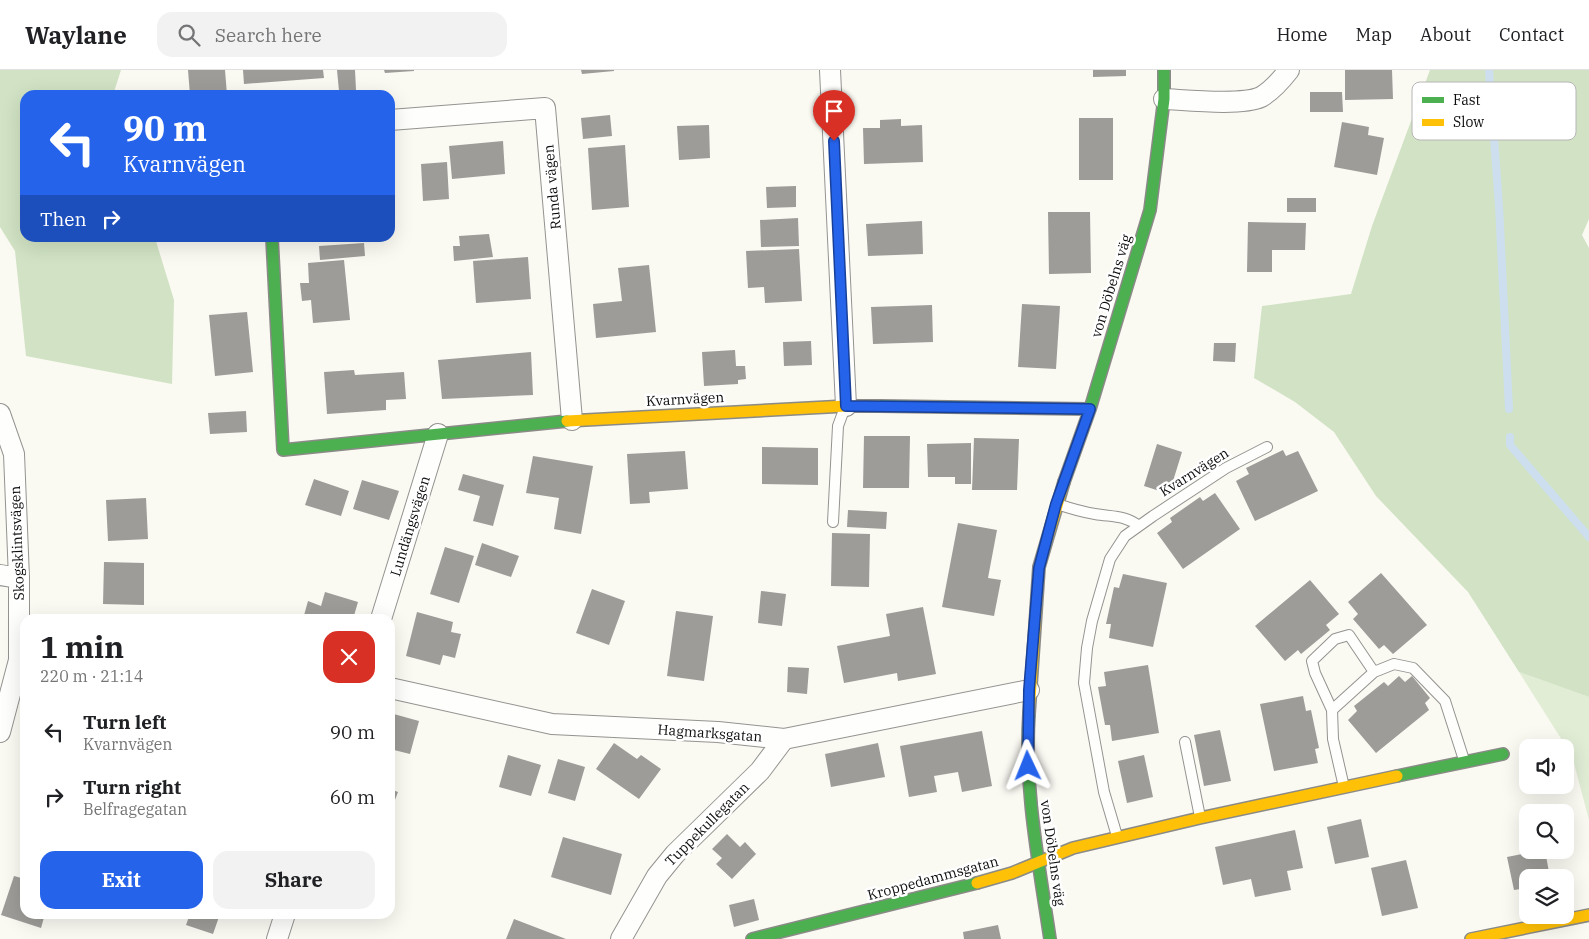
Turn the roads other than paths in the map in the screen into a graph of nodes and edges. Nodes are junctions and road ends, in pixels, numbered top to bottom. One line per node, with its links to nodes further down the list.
1 (830, 70): 7 (street)
2 (1164, 70): 4 (street, von Döbelns väg)
3 (1289, 70): 4 (street)
4 (1164, 99): 8 (street, von Döbelns väg)
5 (395, 120): 10 (street, Runda vägen)
6 (272, 242): 11 (street, Kvarnvägen)
7 (846, 406): 8 (street, Kvarnvägen); 10 (street, Kvarnvägen); 14 (lane)
8 (1090, 409): 13 (street, von Döbelns väg)
9 (0, 414): 16 (street, Skogsklintsvägen)
10 (572, 420): 11 (street, Kvarnvägen)
11 (438, 434): 17 (street, Lundängsvägen)
12 (1267, 448): 15 (lane, Kvarnvägen)
13 (1056, 504): 15 (lane); 20 (street, von Döbelns väg)
14 (833, 522)
15 (1139, 526): 29 (lane)
16 (10, 576): 22 (street, Skogsklintsvägen)
17 (383, 614)
18 (1374, 672): 21 (lane); 21 (lane); 26 (lane)
19 (395, 689): 23 (street, Hagmarksgatan)
20 (1029, 690): 23 (street, Hagmarksgatan); 30 (street, von Döbelns väg)
21 (1332, 710): 27 (lane)
22 (0, 732)
23 (784, 738): 34 (street, Tuppekullegatan)
24 (1184, 742): 28 (lane)
25 (1503, 754): 26 (street, Kroppedammsgatan)
26 (1464, 761): 27 (street, Kroppedammsgatan)
27 (1344, 788): 28 (street, Kroppedammsgatan)
28 (1200, 818): 29 (street, Kroppedammsgatan)
29 (1118, 837): 30 (street, Kroppedammsgatan)
30 (1038, 864): 35 (street, Kroppedammsgatan); 36 (street, von Döbelns väg)
31 (1589, 915): 37 (street)
32 (283, 919): 33 (street)
33 (277, 939)
34 (621, 939)
35 (752, 939)
36 (1050, 939)
37 (1471, 939)

